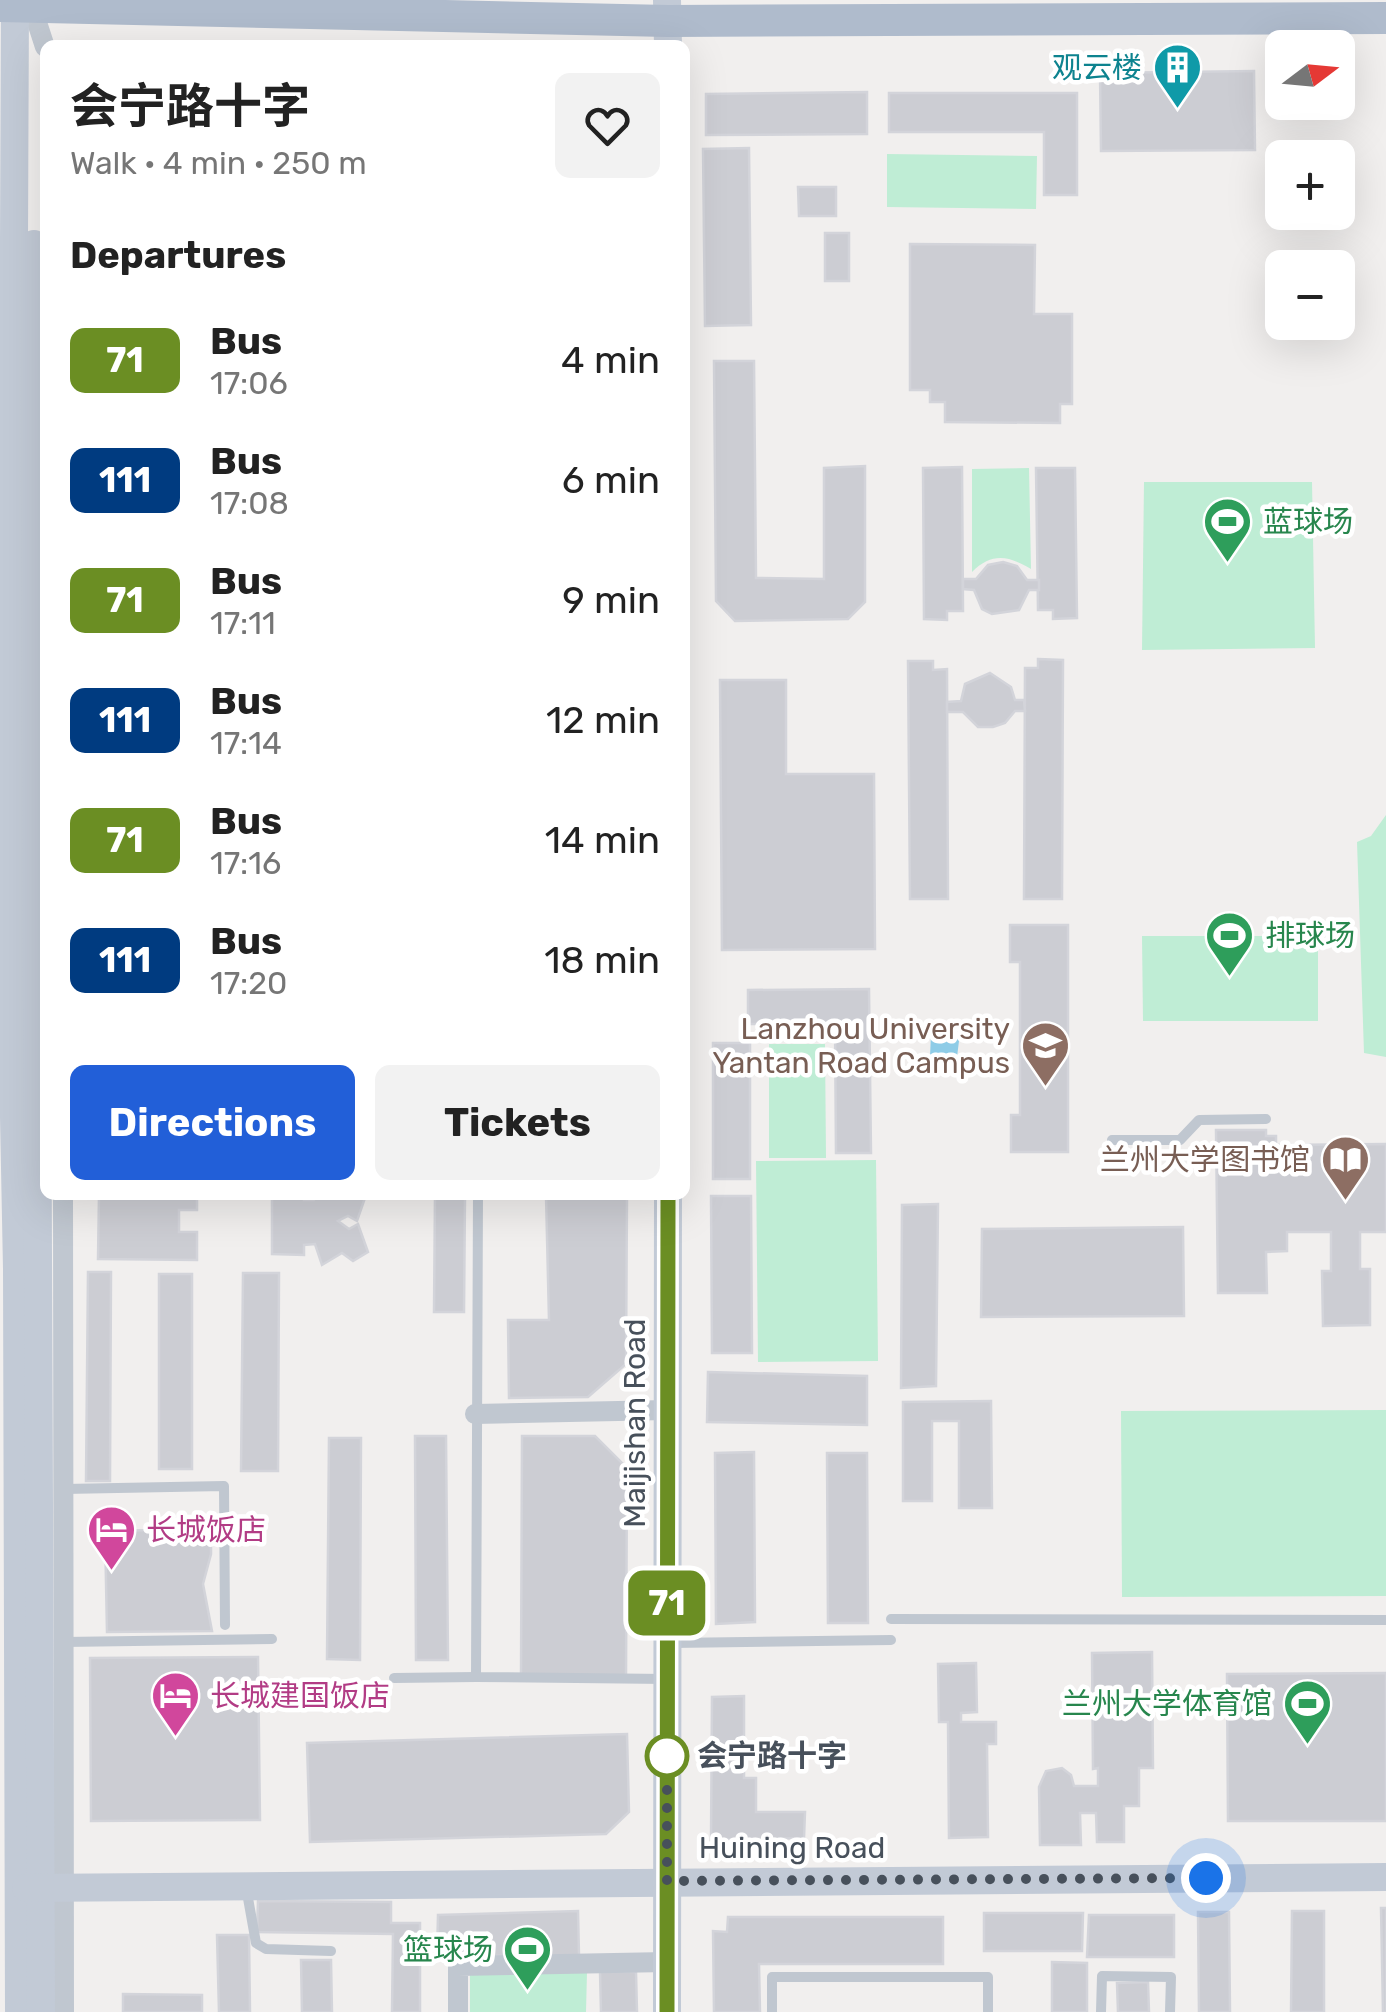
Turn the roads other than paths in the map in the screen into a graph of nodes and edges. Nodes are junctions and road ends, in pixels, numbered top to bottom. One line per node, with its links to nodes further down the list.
1 (19, 4): 4 (main road); 5 (street); 6 (main road); 7 (main road)
2 (1334, 9): 3 (main road); 4 (main road)
3 (1386, 18)
4 (668, 22)
5 (41, 40)
6 (6, 622): 8 (main road)
7 (40, 847)
8 (5, 966): 9 (street); 16 (main road)
9 (40, 967)
10 (1266, 1119): 11 (lane)
11 (1112, 1140)
12 (42, 1200): 25 (main road)
13 (63, 1200): 19 (street)
14 (478, 1200): 18 (lane)
15 (668, 1200): 17 (main road, Maijishan Road)
16 (8, 1269): 25 (main road)
17 (667, 1410): 18 (street); 26 (main road, Maijishan Road)
18 (476, 1414): 27 (lane)
19 (64, 1489): 22 (lane); 25 (street)
20 (891, 1620): 21 (lane)
21 (1386, 1620)
22 (225, 1625)
23 (272, 1638): 25 (lane)
24 (891, 1640): 26 (lane)
25 (31, 1642): 33 (main road); 33 (street)
26 (667, 1643): 29 (main road, Maijishan Road)
27 (476, 1677): 28 (lane); 29 (lane)
28 (394, 1678)
29 (667, 1679): 31 (main road, Maijishan Road)
30 (1386, 1877): 31 (main road, Huining Road)
31 (667, 1881): 32 (main road, Huining Road); 35 (main road, Maijishan Road)
32 (246, 1886): 33 (main road, Huining Road); 34 (lane)
33 (32, 1888): 36 (main road); 37 (main road); 38 (street)
34 (330, 1952)
35 (667, 1962): 39 (street); 40 (main road, Maijishan Road)
36 (19, 2012)
37 (41, 2012)
38 (64, 2012)
39 (458, 2012)
40 (668, 2012)
41 (772, 2012): 42 (lane)
42 (988, 2012)
43 (1101, 2012): 44 (lane)
44 (1170, 2012)

